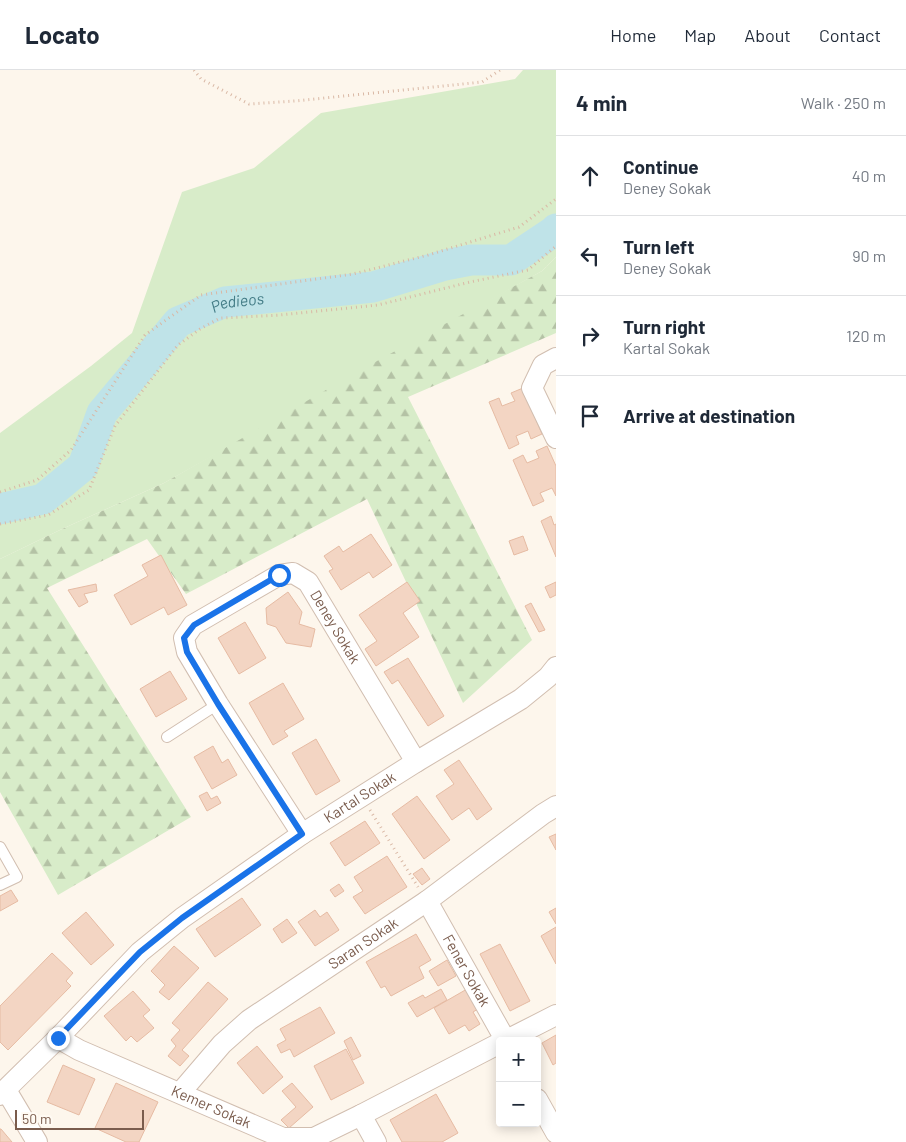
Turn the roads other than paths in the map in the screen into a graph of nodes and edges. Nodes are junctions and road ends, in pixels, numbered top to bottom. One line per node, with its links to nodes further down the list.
1 (556, 358): 2 (street)
2 (556, 438)
3 (553, 679): 6 (street, Kartal Sokak)
4 (218, 704): 5 (lane); 6 (street, Deney Sokak); 8 (street, Deney Sokak)
5 (167, 737)
6 (416, 762): 8 (street, Kartal Sokak)
7 (556, 806): 11 (street, Saran Sokak)
8 (302, 834): 15 (street, Kartal Sokak)
9 (0, 847): 10 (lane)
10 (0, 885)
11 (427, 901): 13 (street, Fener Sokak); 18 (street, Saran Sokak)
12 (556, 1015): 14 (street)
13 (504, 1037)
14 (514, 1037)
15 (58, 1038): 17 (street, Kartal Sokak); 18 (street, Kemer Sokak)
16 (496, 1045): 20 (street, Kemer Sokak)
17 (3, 1092): 22 (street)
18 (180, 1093): 20 (street, Kemer Sokak)
19 (541, 1106): 21 (street)
20 (361, 1115): 23 (street)
21 (556, 1133)
22 (37, 1142)
23 (376, 1142)

